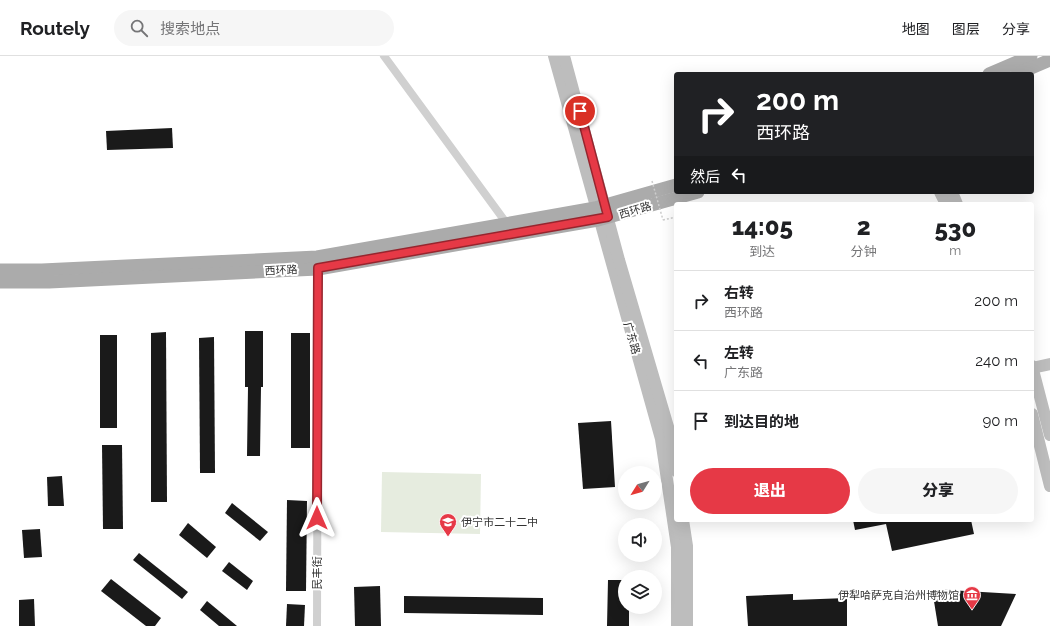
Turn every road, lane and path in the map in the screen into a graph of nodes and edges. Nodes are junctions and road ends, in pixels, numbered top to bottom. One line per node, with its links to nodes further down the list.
1 (384, 56): 13 (street)
2 (554, 56): 11 (street, 广东路)
3 (564, 56): 11 (street, 广东路)
4 (1031, 56): 6 (main road)
5 (1050, 60): 7 (main road)
6 (994, 72)
7 (1022, 72)
8 (652, 181): 12 (path, bridge)
9 (674, 186): 11 (main road, 西环路)
10 (688, 194): 11 (main road, 西环路)
11 (601, 212): 13 (main road, 西环路); 14 (main road, 西环路); 22 (street, 广东路)
12 (674, 217)
13 (507, 224): 14 (main road, 西环路)
14 (318, 263): 15 (main road, 西环路); 16 (main road, 西环路); 28 (street, 民丰街)
15 (0, 270)
16 (0, 282)
17 (1050, 364): 18 (street)
18 (1034, 367)
19 (1034, 375): 21 (street)
20 (1034, 422): 24 (street)
21 (1050, 436)
22 (669, 437): 23 (street, 广东路); 25 (street, 广东路)
23 (674, 461)
24 (1050, 486)
25 (674, 506)
26 (675, 522): 29 (street, 广东路)
27 (683, 522): 30 (street)
28 (316, 626)
29 (677, 626)
30 (686, 626)

